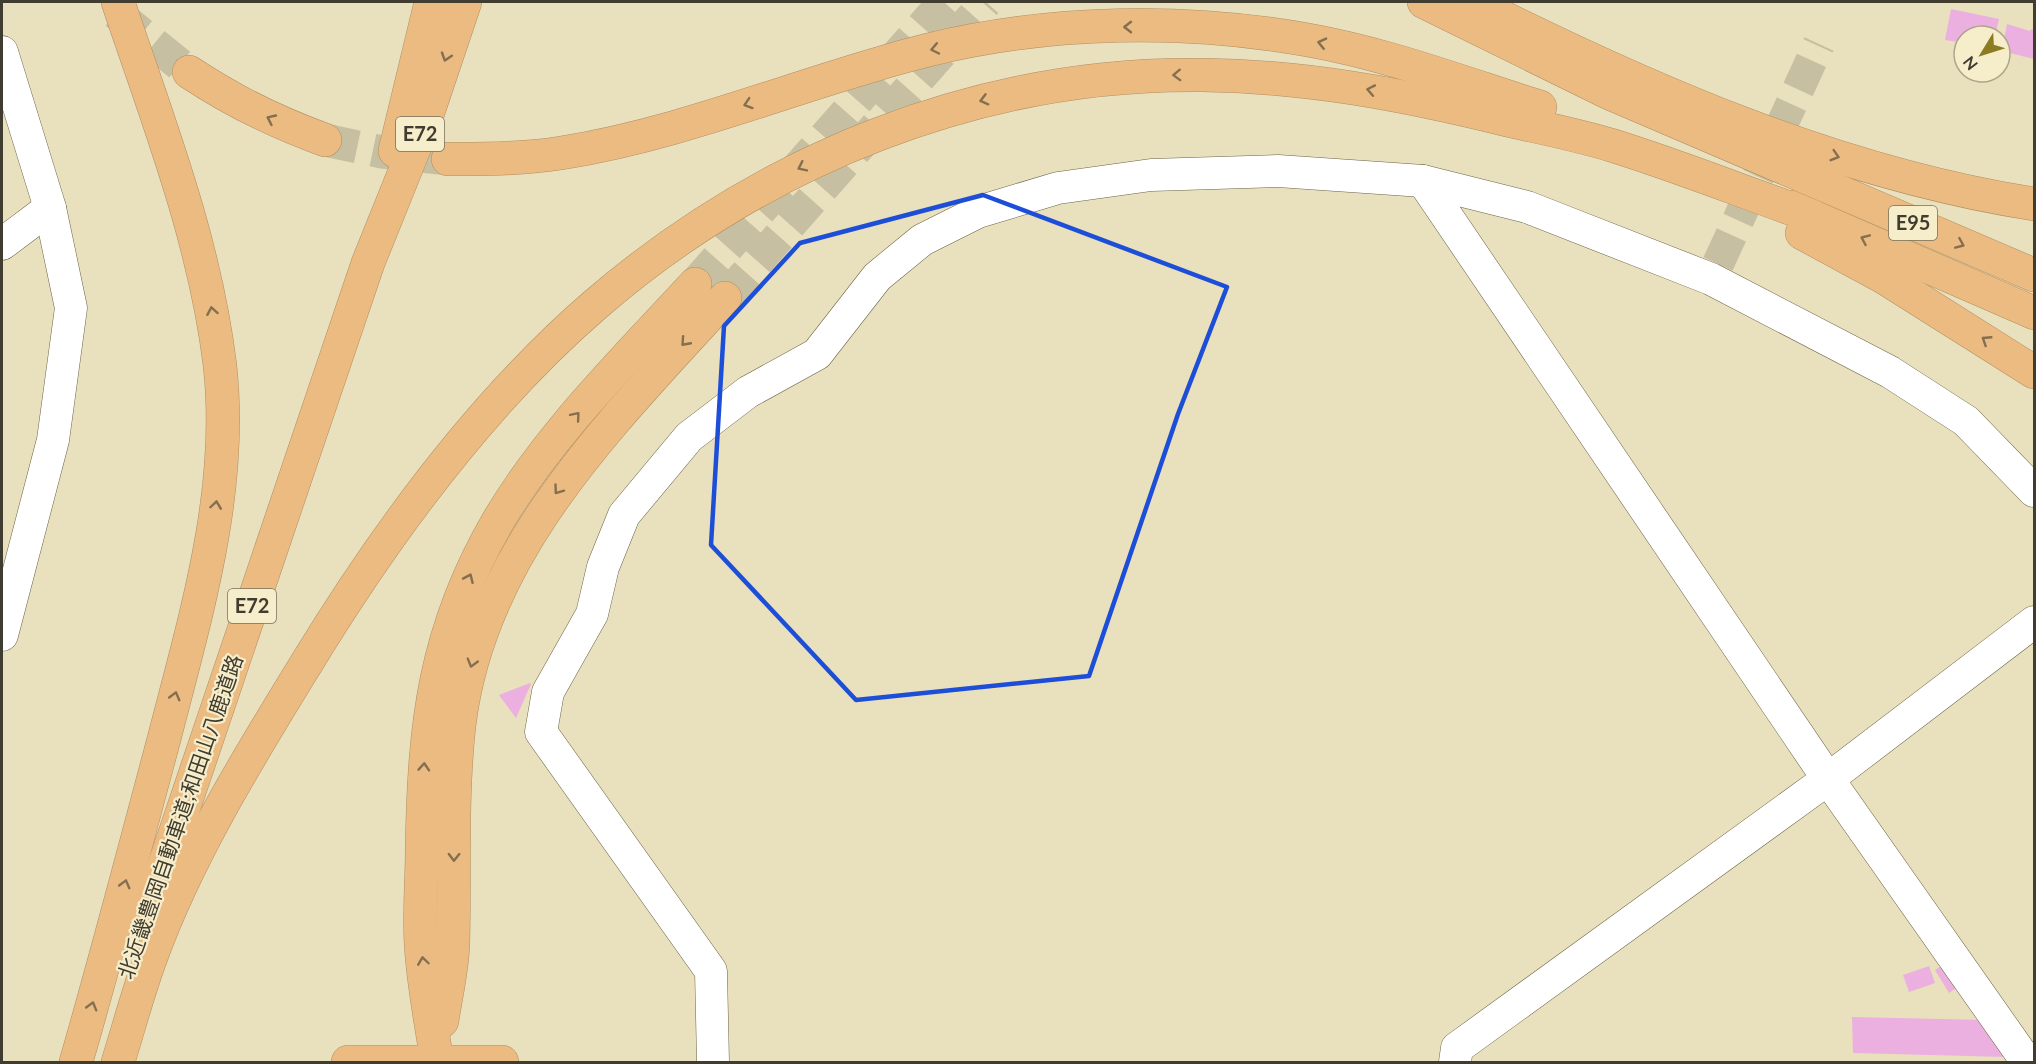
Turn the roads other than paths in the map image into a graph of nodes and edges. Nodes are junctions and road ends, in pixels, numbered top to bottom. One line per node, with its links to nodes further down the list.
1 (118, 2): 26 (highway, one-way to 1)
2 (431, 2): 16 (highway, 北近畿豊岡自動車道;和田山八鹿道路 / E72)
3 (465, 2): 16 (highway, 北近畿豊岡自動車道;和田山八鹿道路 / E72, one-way to 16)
4 (1453, 4): 10 (highway); 10 (highway)
5 (2, 52): 13 (street)
6 (189, 72): 8 (highway, one-way to 6)
7 (1434, 88): 9 (highway, one-way to 9); 14 (highway); 14 (highway); 26 (highway, one-way to 26)
8 (325, 140)
9 (448, 159)
10 (1796, 159): 12 (highway, one-way to 12); 17 (highway, E95, one-way to 17)
11 (1423, 181): 22 (street); 25 (street); 33 (street)
12 (2034, 204)
13 (50, 208): 15 (street); 24 (street)
14 (1808, 225): 20 (highway, E95, one-way to 14); 21 (highway, one-way to 14)
15 (2, 244)
16 (368, 263): 26 (highway, 北近畿豊岡自動車道;和田山八鹿道路 / E72)
17 (2034, 275)
18 (695, 284): 27 (highway, one-way to 18)
19 (724, 298): 27 (highway, one-way to 27)
20 (2034, 313)
21 (2034, 372)
22 (2034, 491)
23 (2034, 622): 25 (street)
24 (2, 634)
25 (1828, 779): 34 (street); 35 (street)
26 (133, 948): 28 (highway, one-way to 26); 29 (highway, 北近畿豊岡自動車道;和田山八鹿道路 / E72); 30 (highway)
27 (437, 1061): 31 (highway); 32 (highway)
28 (76, 1062)
29 (96, 1062)
30 (118, 1062)
31 (348, 1062)
32 (502, 1062)
33 (713, 1062)
34 (1455, 1062)
35 (2027, 1062)

